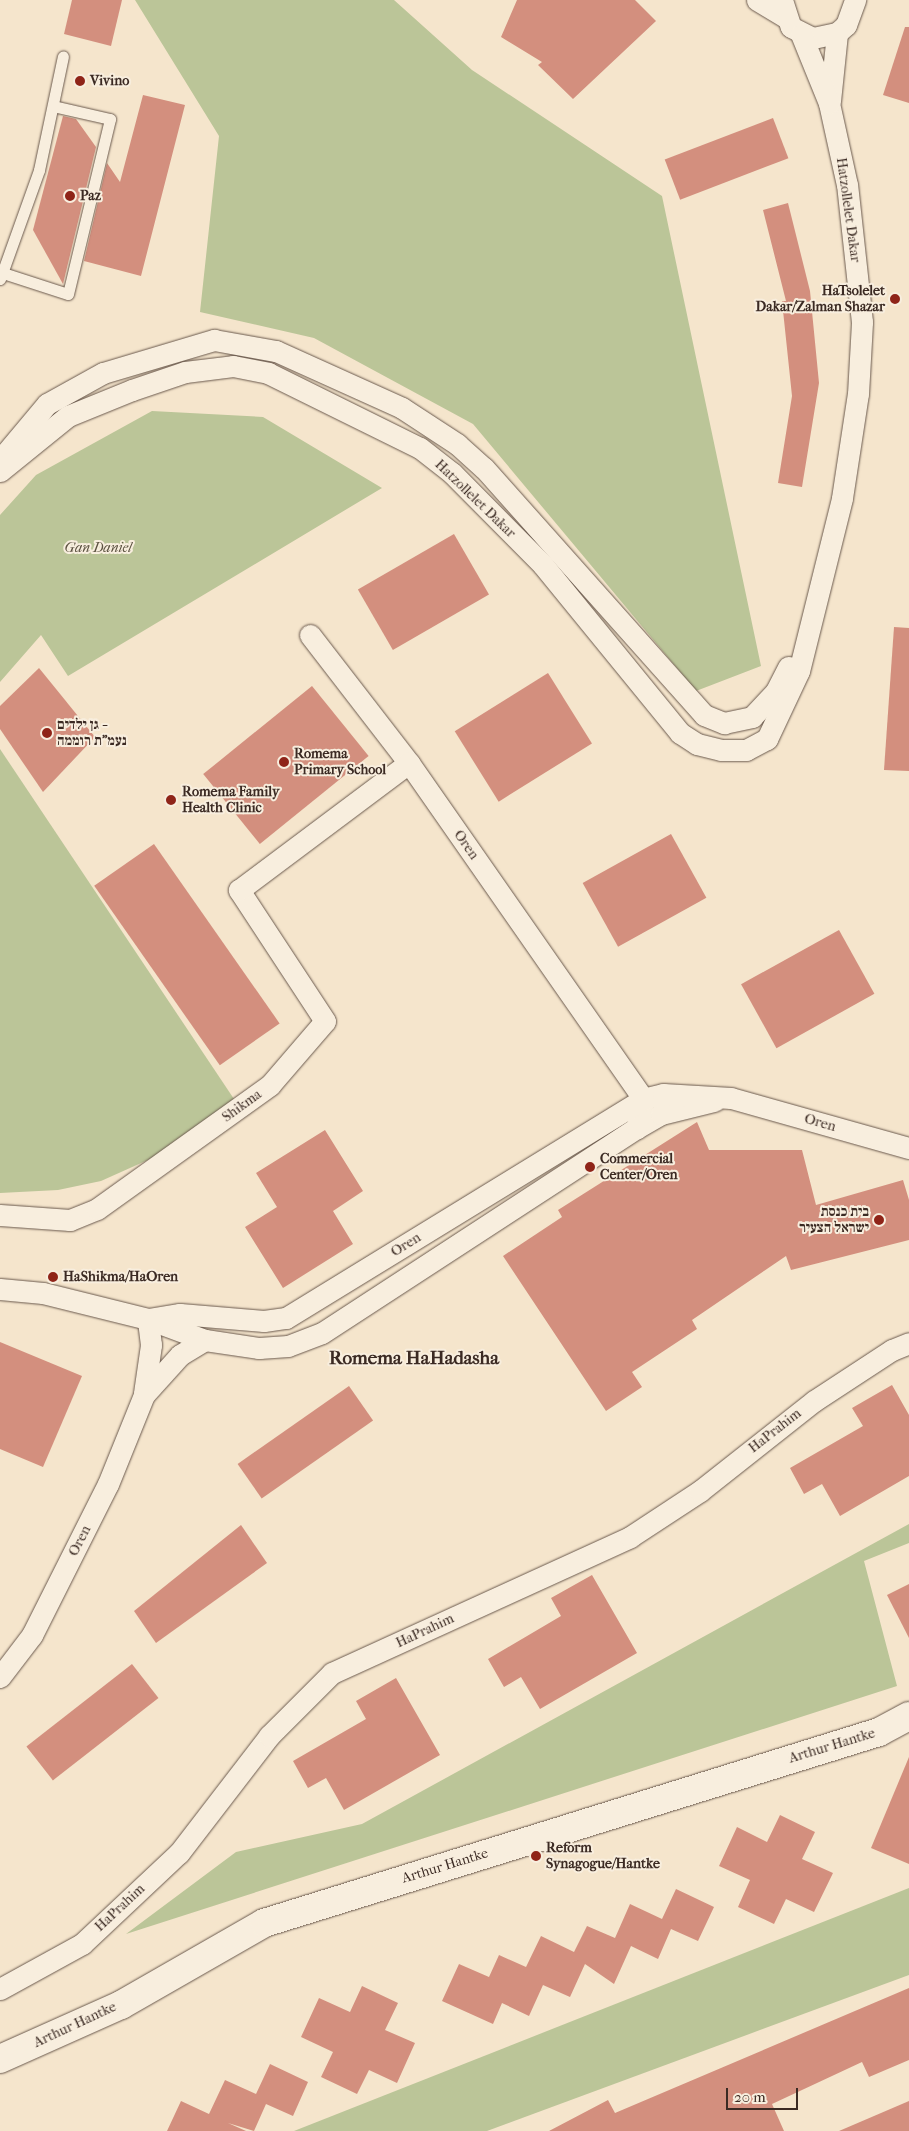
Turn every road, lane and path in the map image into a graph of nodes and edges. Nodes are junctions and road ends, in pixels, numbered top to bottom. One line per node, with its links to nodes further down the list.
1 (757, 0): 3 (street)
2 (855, 1): 4 (street)
3 (783, 8): 5 (street)
4 (836, 33): 5 (street); 7 (street, Hatzollelet Dakar)
5 (801, 34): 7 (street, Hatzollelet Dakar)
6 (63, 56): 8 (lane)
7 (829, 103): 12 (street, Hatzollelet Dakar)
8 (53, 106): 9 (lane); 9 (lane)
9 (1, 277)
10 (0, 460): 12 (street, Hatzollelet Dakar)
11 (0, 471): 12 (street, Hatzollelet Dakar)
12 (816, 613)
13 (310, 635): 14 (street, Oren)
14 (409, 764): 16 (street, Oren); 19 (street, Shikma)
15 (731, 1098): 16 (street, Oren); 17 (street, Oren); 18 (street, Oren)
16 (644, 1099): 17 (street); 21 (street, Oren)
17 (637, 1128): 22 (street, Oren)
18 (909, 1148)
19 (0, 1215)
20 (0, 1289): 21 (street)
21 (148, 1319): 22 (street, Oren); 24 (street, Oren)
22 (205, 1340): 24 (street, Oren)
23 (909, 1344): 27 (street, HaPrahim)
24 (144, 1395): 25 (street, Oren)
25 (0, 1677)
26 (909, 1716): 28 (street, Arthur Hantke)
27 (0, 1989)
28 (0, 2059)

